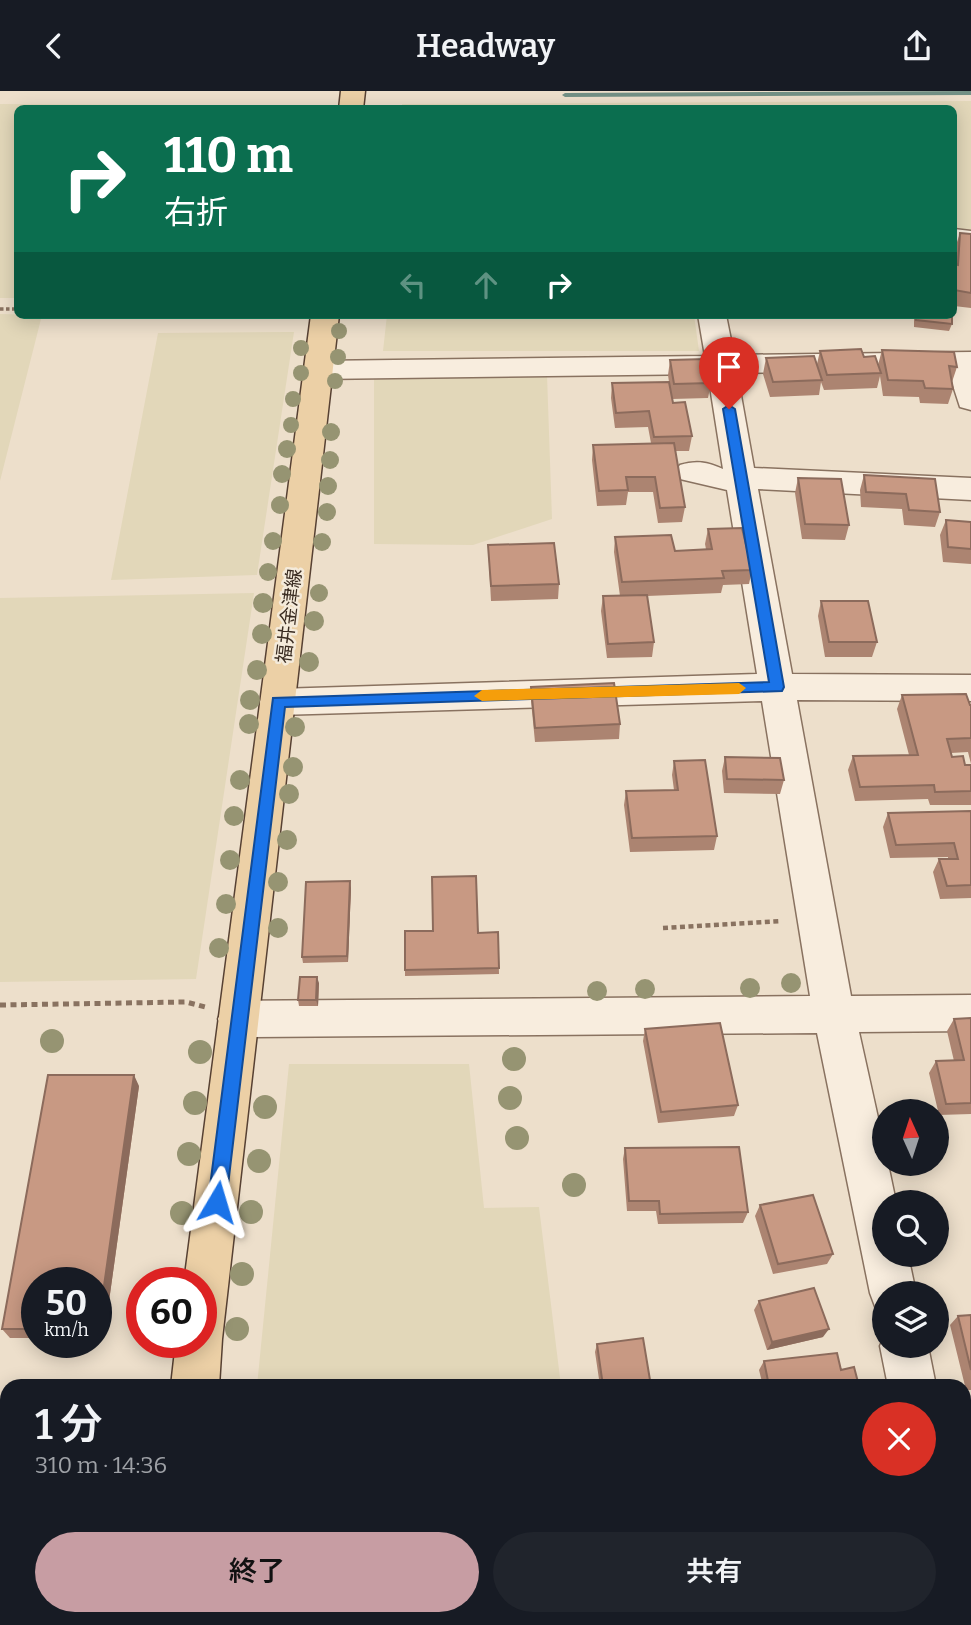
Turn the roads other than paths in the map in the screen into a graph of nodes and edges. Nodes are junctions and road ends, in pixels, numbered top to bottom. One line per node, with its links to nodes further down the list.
1 (324, 319): 5 (main road, 福井金津線)
2 (713, 319): 4 (street)
3 (968, 357): 4 (street); 6 (street)
4 (720, 363): 5 (street); 8 (street)
5 (318, 370): 12 (main road, 福井金津線)
6 (971, 400)
7 (691, 472): 8 (street)
8 (742, 478): 9 (street); 10 (street)
9 (971, 489)
10 (777, 687): 11 (street); 12 (street); 14 (street)
11 (971, 688)
12 (278, 702): 15 (main road, 福井金津線)
13 (971, 1013): 14 (street)
14 (834, 1014): 15 (street); 16 (street)
15 (239, 1019): 17 (main road, 福井金津線)
16 (872, 1195)
17 (209, 1267)
18 (198, 1358): 20 (main road)
19 (906, 1358): 21 (street)
20 (196, 1379)
21 (911, 1379)

